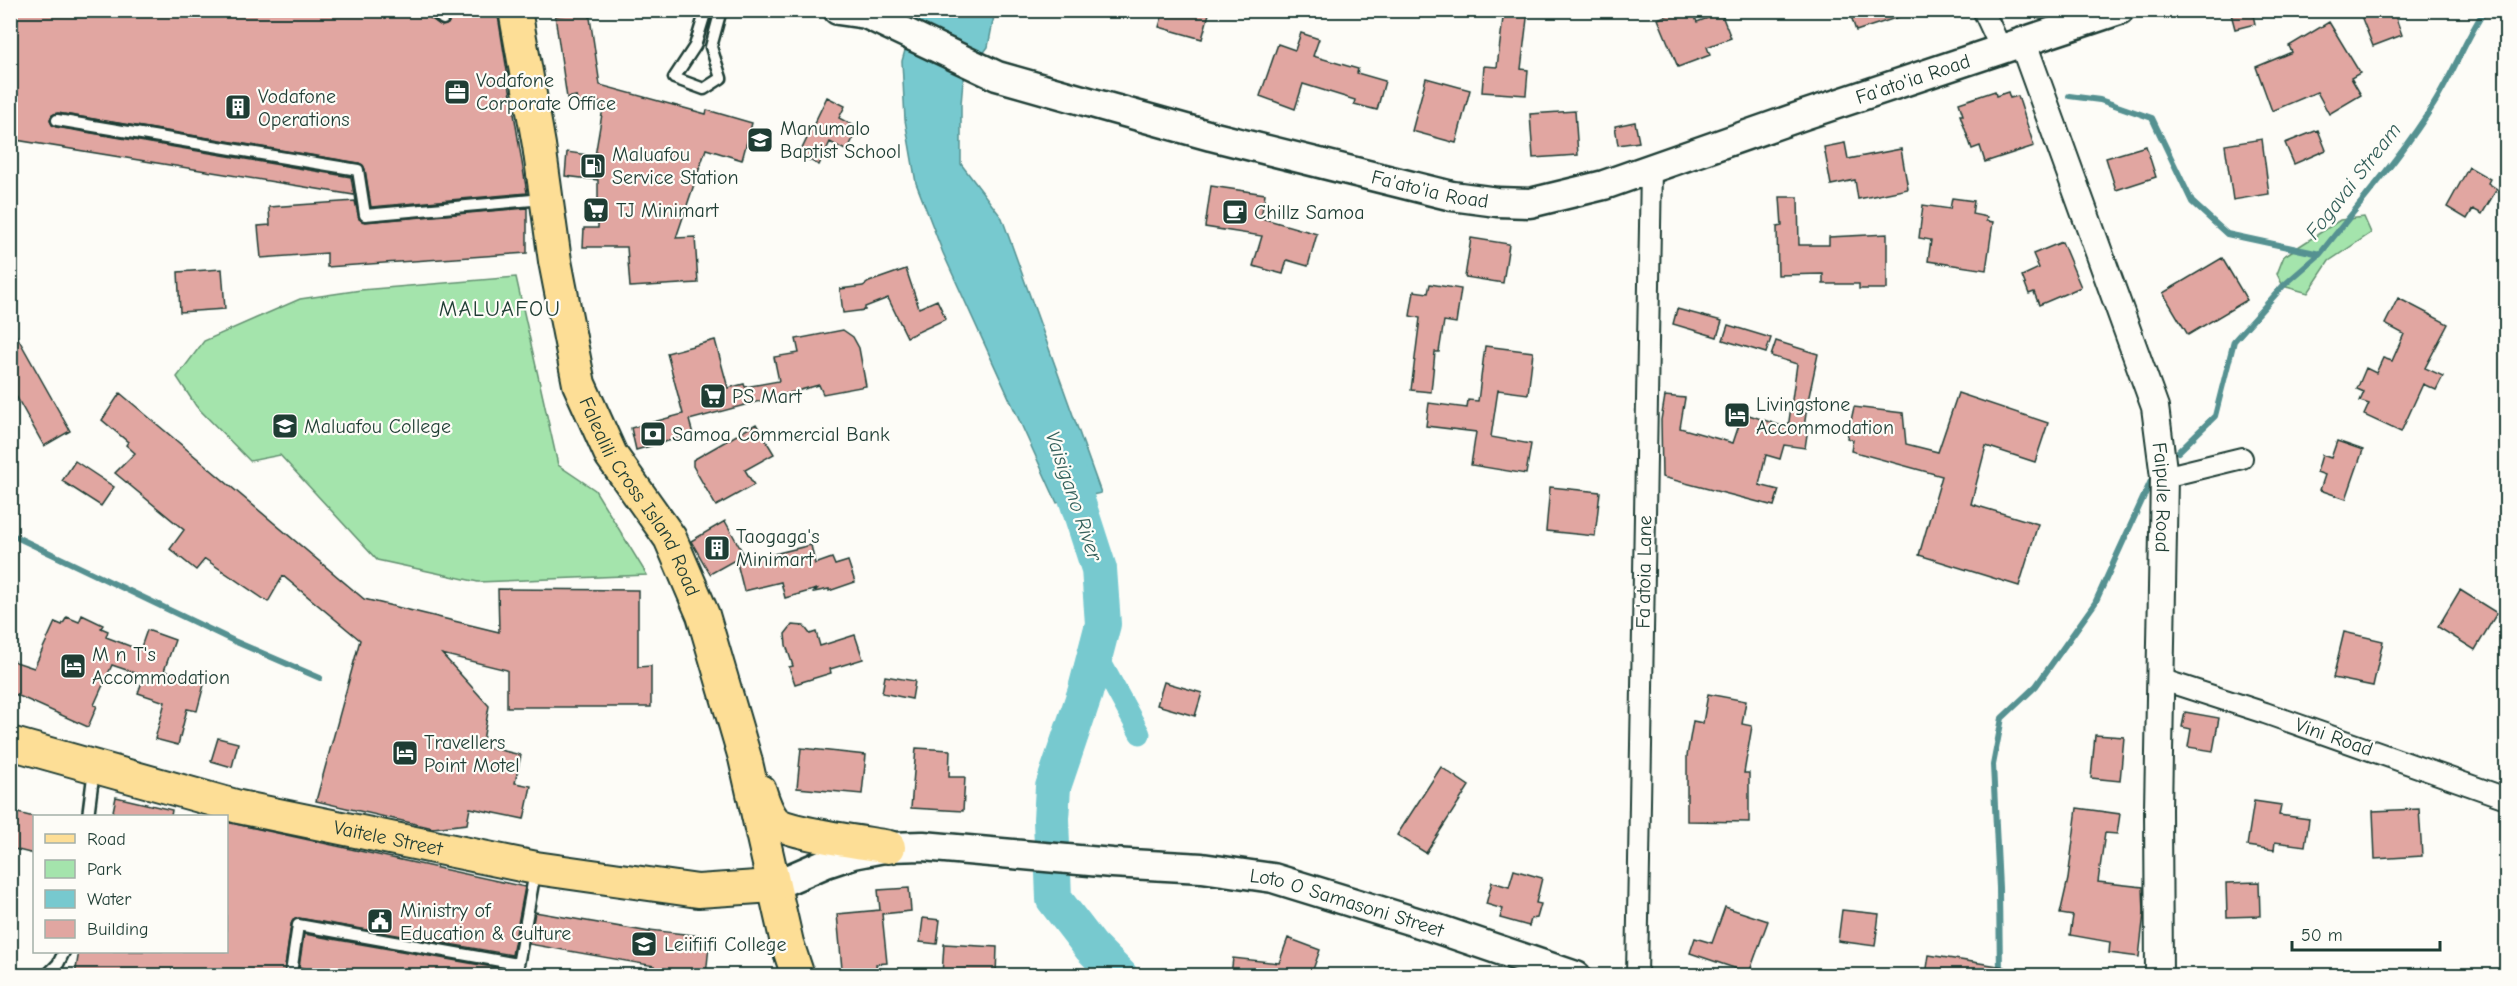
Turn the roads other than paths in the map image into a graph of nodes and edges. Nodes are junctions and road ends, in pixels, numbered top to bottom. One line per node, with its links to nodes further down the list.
1 (432, 10): 8 (lane)
2 (515, 10): 12 (main road, Falealili Cross Island Road)
3 (706, 10): 4 (lane)
4 (721, 10)
5 (838, 10): 11 (main road, Fa'ato'ia Road)
6 (1983, 10): 9 (street)
7 (2119, 10): 9 (main road, Fa'ato'ia Road)
8 (443, 19)
9 (2012, 47): 11 (main road, Fa'ato'ia Road); 14 (street, Faipule Road)
10 (57, 120): 12 (lane)
11 (1651, 169): 30 (street, Fa'atoia Lane)
12 (546, 199): 17 (main road, Falealili Cross Island Road)
13 (2242, 458): 14 (street)
14 (2164, 477): 15 (street, Faipule Road)
15 (2160, 679): 19 (street, Vini Road); 31 (street, Faipule Road)
16 (10, 743): 18 (main road, Vaitele Street)
17 (745, 758): 21 (main road); 23 (main road, Falealili Cross Island Road)
18 (94, 767): 20 (lane); 22 (main road, Vaitele Street)
19 (2506, 798)
20 (88, 815)
21 (889, 847): 23 (main road); 29 (main road, Loto O Samasoni Street)
22 (536, 868): 23 (main road, Vaitele Street); 25 (lane)
23 (773, 886): 28 (main road, Falealili Cross Island Road)
24 (63, 953): 26 (lane)
25 (517, 970): 27 (lane)
26 (46, 975)
27 (307, 975)
28 (798, 975)
29 (1576, 975)
30 (1637, 975)
31 (2159, 975)

